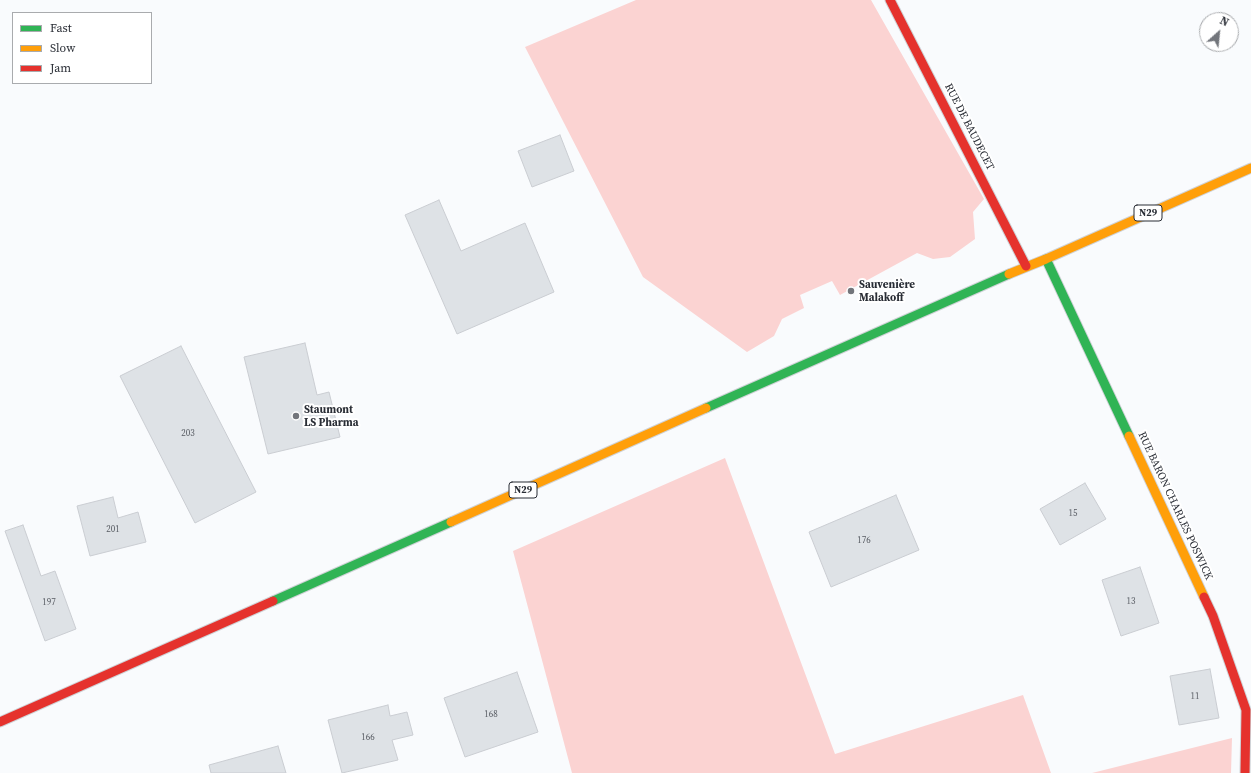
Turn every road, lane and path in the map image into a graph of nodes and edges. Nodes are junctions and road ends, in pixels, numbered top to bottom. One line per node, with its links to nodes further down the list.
1 (890, 0): 4 (main road, RUE DE BAUDECET)
2 (1251, 168): 3 (main road, N29)
3 (1046, 259): 4 (main road, N29); 6 (main road, RUE BARON CHARLES POSWICK)
4 (1026, 266): 5 (main road, N29)
5 (0, 722)
6 (1245, 773)

